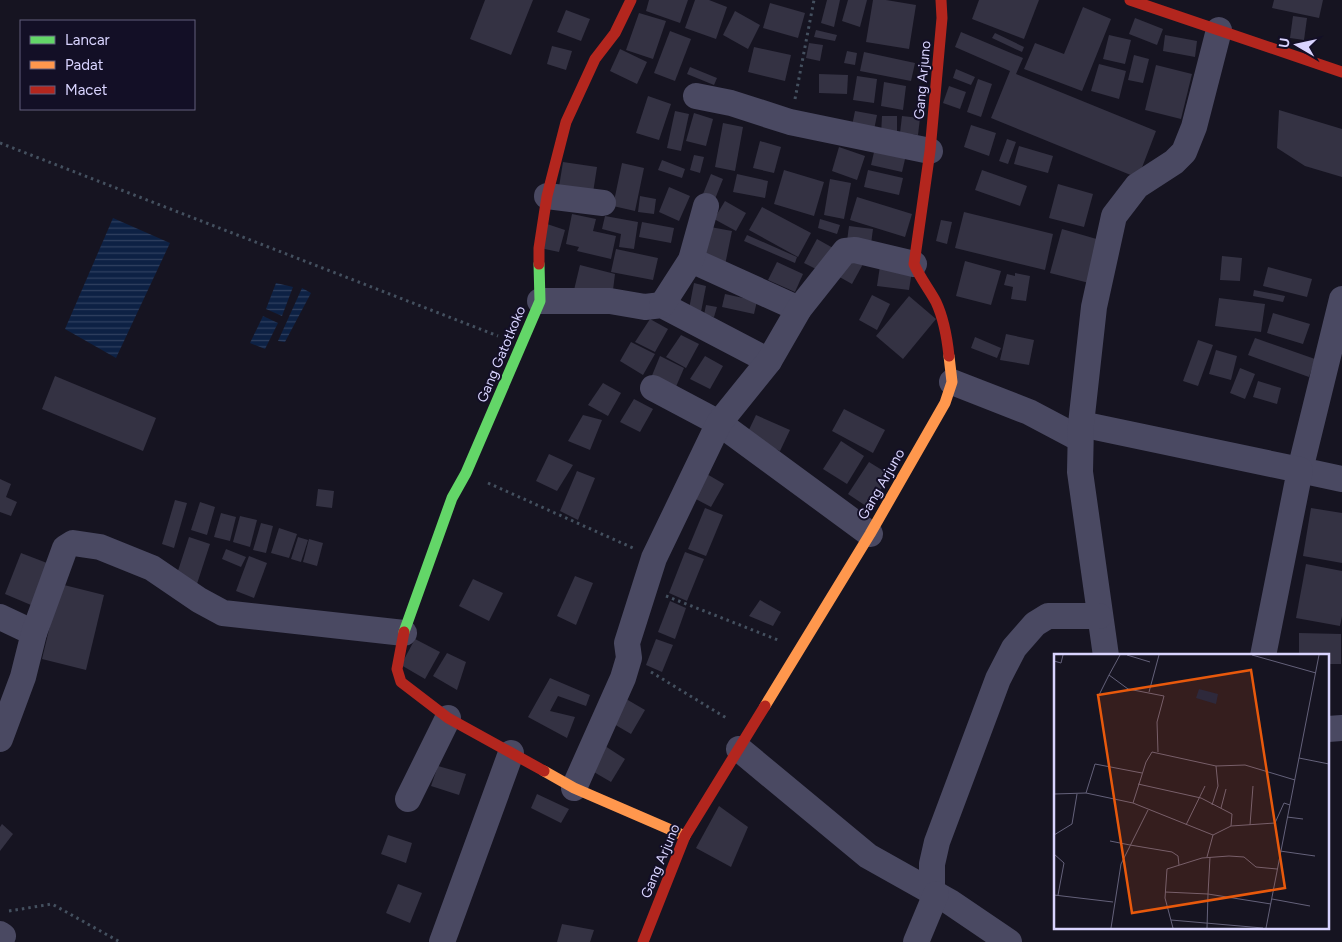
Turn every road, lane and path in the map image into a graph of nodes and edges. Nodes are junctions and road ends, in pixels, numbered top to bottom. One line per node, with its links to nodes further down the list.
1 (631, 0): 11 (street, Gang Gatotkoko)
2 (814, 0): 8 (path)
3 (941, 0): 10 (street, Gang Arjuno)
4 (1130, 0): 5 (street)
5 (1219, 30): 6 (street); 25 (street)
6 (1342, 72)
7 (696, 96): 8 (street)
8 (790, 122): 10 (street)
9 (0, 143): 20 (path)
10 (930, 151): 15 (street, Gang Arjuno)
11 (547, 196): 12 (street); 17 (street, Gang Gatotkoko)
12 (603, 203)
13 (706, 206): 14 (street)
14 (691, 260): 18 (street); 19 (street)
15 (914, 264): 19 (street); 22 (street, Gang Arjuno)
16 (1342, 299): 26 (street)
17 (540, 301): 18 (street); 20 (street, Gang Gatotkoko)
18 (662, 305): 21 (street)
19 (799, 309): 21 (street)
20 (521, 344): 27 (street, Gang Gatotkoko)
21 (769, 361): 24 (street)
22 (952, 382): 25 (street); 29 (street, Gang Arjuno)
23 (653, 388): 24 (street)
24 (719, 423): 29 (street); 30 (street)
25 (1081, 432): 26 (street); 32 (street)
26 (1300, 470): 28 (street); 38 (street)
27 (466, 473): 30 (path); 35 (street, Gang Gatotkoko)
28 (1342, 479)
29 (870, 534): 36 (street, Gang Arjuno)
30 (654, 558): 31 (street)
31 (645, 588): 36 (path); 39 (street)
32 (1099, 616): 37 (street); 47 (street)
33 (0, 617): 34 (street)
34 (34, 633): 35 (street); 41 (street)
35 (404, 633): 40 (street, Gang Gatotkoko)
36 (800, 649): 42 (street, Gang Arjuno)
37 (1106, 654)
38 (1264, 654)
39 (629, 658): 42 (path); 44 (street)
40 (448, 718): 43 (street, Gang Gatotkoko); 45 (street)
41 (0, 739)
42 (745, 741): 46 (street, Gang Arjuno); 47 (street)
43 (511, 753): 44 (street, Gang Gatotkoko); 50 (street)
44 (574, 788): 46 (street, Gang Gatotkoko)
45 (408, 799)
46 (685, 836): 51 (street, Gang Arjuno)
47 (934, 893): 52 (street); 53 (street)
48 (2, 929): 49 (path)
49 (120, 942)
50 (442, 942)
51 (643, 942)
52 (916, 942)
53 (1009, 942)

